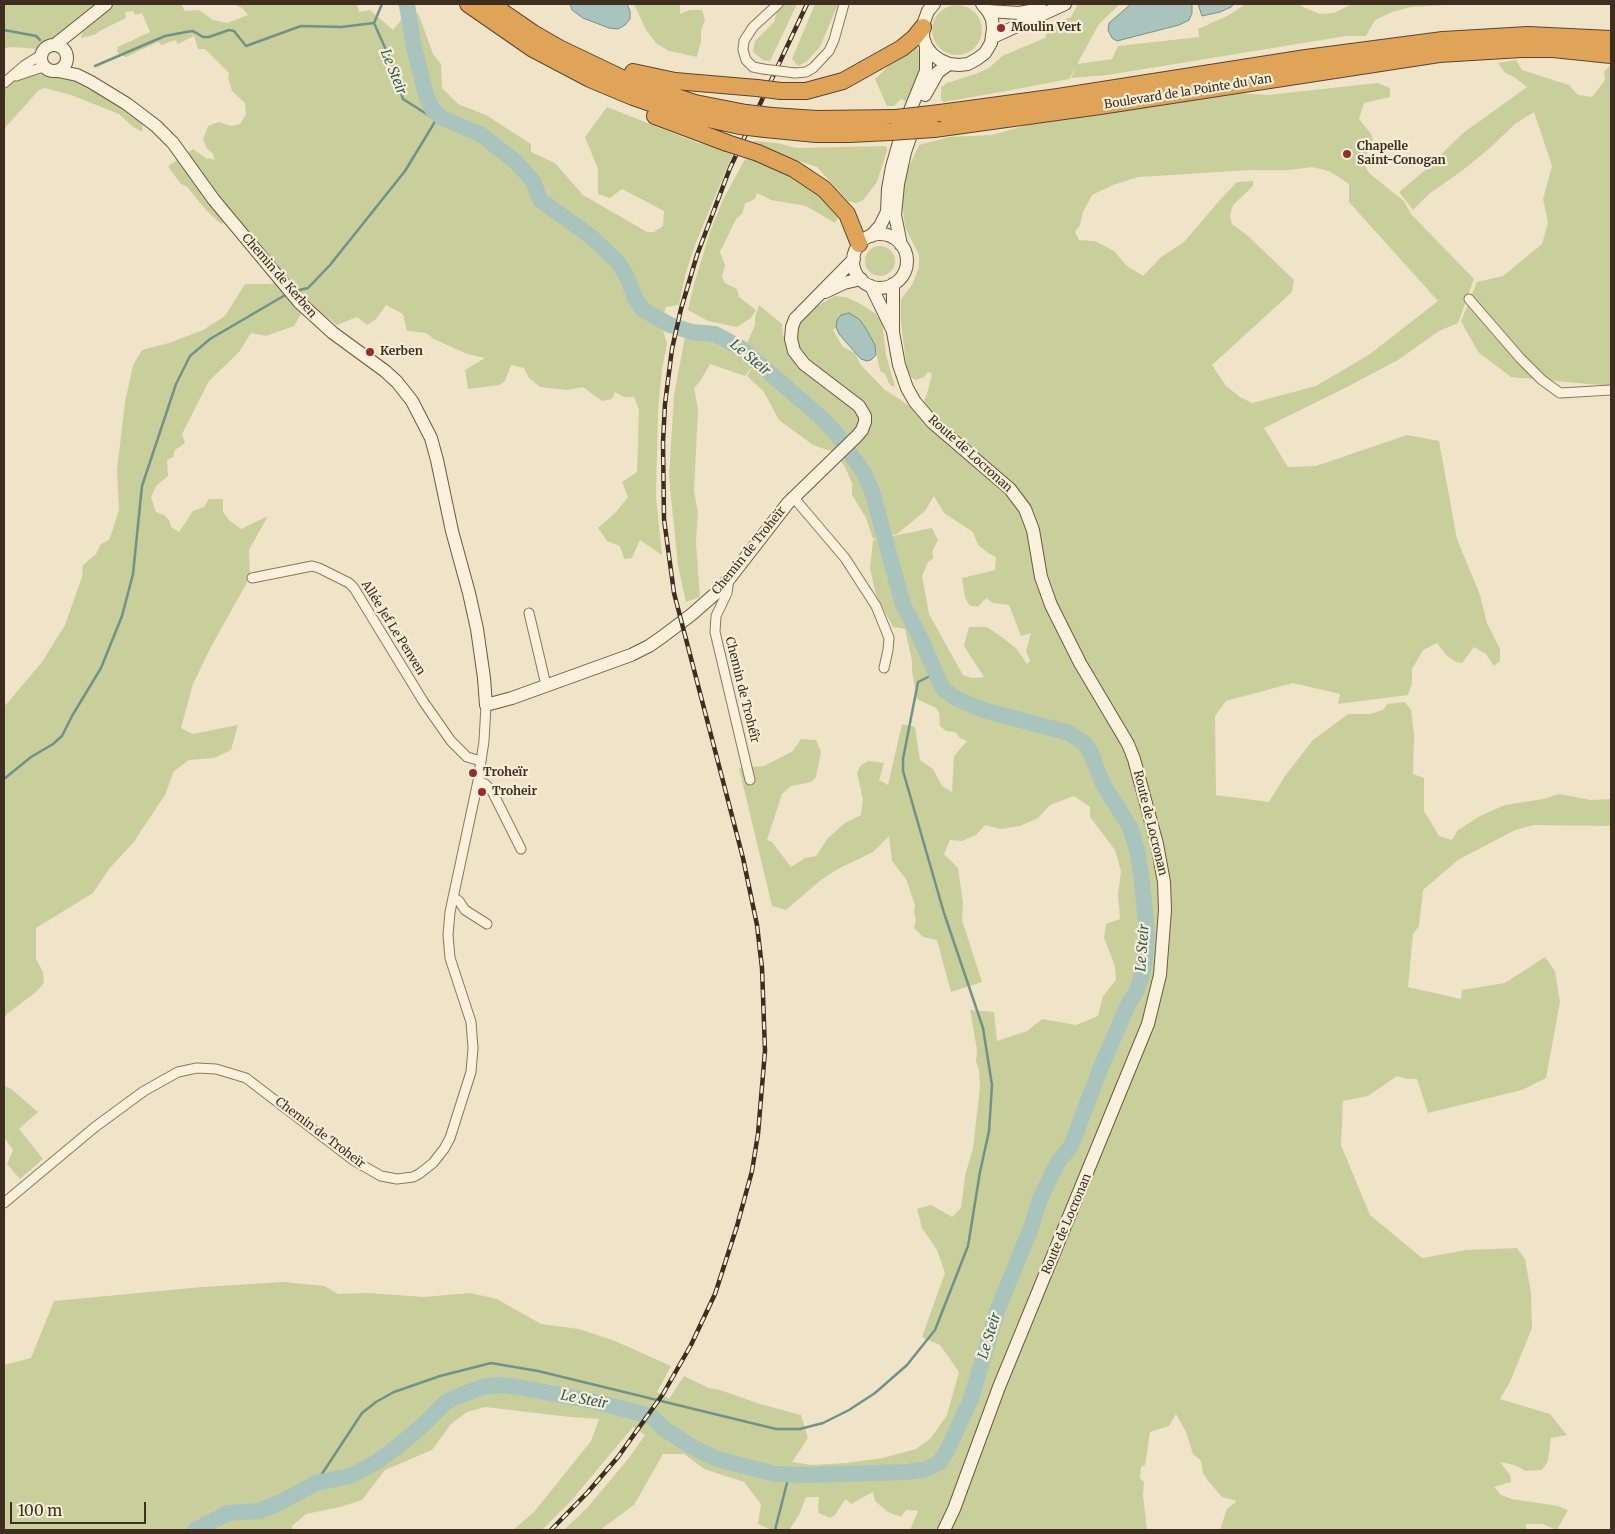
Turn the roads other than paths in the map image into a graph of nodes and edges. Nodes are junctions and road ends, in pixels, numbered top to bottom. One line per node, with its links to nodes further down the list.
1 (106, 4): 18 (street)
2 (468, 4): 15 (highway)
3 (491, 4): 14 (highway)
4 (778, 4): 5 (street, bridge)
5 (844, 4)
6 (1052, 4): 9 (street)
7 (1065, 4): 11 (street)
8 (930, 6): 10 (street)
9 (985, 7): 11 (street)
10 (923, 28): 13 (street); 14 (highway, bridge)
11 (993, 37): 19 (street)
12 (1611, 39): 22 (highway, Boulevard de la Pointe du Van, bridge)
13 (926, 46): 19 (street); 24 (street)
14 (559, 48): 21 (highway)
15 (533, 49): 21 (highway); 24 (highway, bridge)
16 (41, 55): 18 (street); 18 (street); 20 (street)
17 (1611, 55): 22 (highway, Boulevard de la Pointe du Van, bridge)
18 (59, 59): 20 (street); 37 (street, Chemin de Kerben)
19 (949, 64): 23 (street)
20 (8, 80)
21 (743, 119): 22 (highway, Boulevard de la Pointe du Van, bridge)
22 (893, 125)
23 (901, 245): 24 (street); 26 (street)
24 (861, 246): 25 (street); 27 (street, Chemin de Troheïr)
25 (866, 283): 26 (street); 27 (street, Chemin de Troheïr); 29 (street, Route de Locronan)
26 (893, 284): 29 (street, Route de Locronan)
27 (818, 295): 31 (street, Chemin de Troheïr)
28 (1469, 299): 30 (street)
29 (893, 332): 45 (street, Route de Locronan)
30 (1611, 390)
31 (794, 498): 33 (street, Chemin de Troheïr); 35 (street, Chemin de Troheïr)
32 (252, 578): 38 (street, Allée Jef Le Penven)
33 (729, 579): 36 (street, Chemin de Troheïr); 39 (street, Chemin de Trohéîr)
34 (528, 613): 36 (street)
35 (884, 668)
36 (546, 686): 37 (street, Chemin de Troheïr)
37 (486, 705): 38 (street, Chemin de Troheïr)
38 (481, 761): 40 (street, Chemin de Troheïr)
39 (750, 780)
40 (478, 781): 41 (street); 42 (street, Chemin de Troheïr)
41 (521, 849)
42 (453, 897): 43 (street); 44 (street, Chemin de Troheïr)
43 (487, 924)
44 (4, 1203)
45 (944, 1530)

